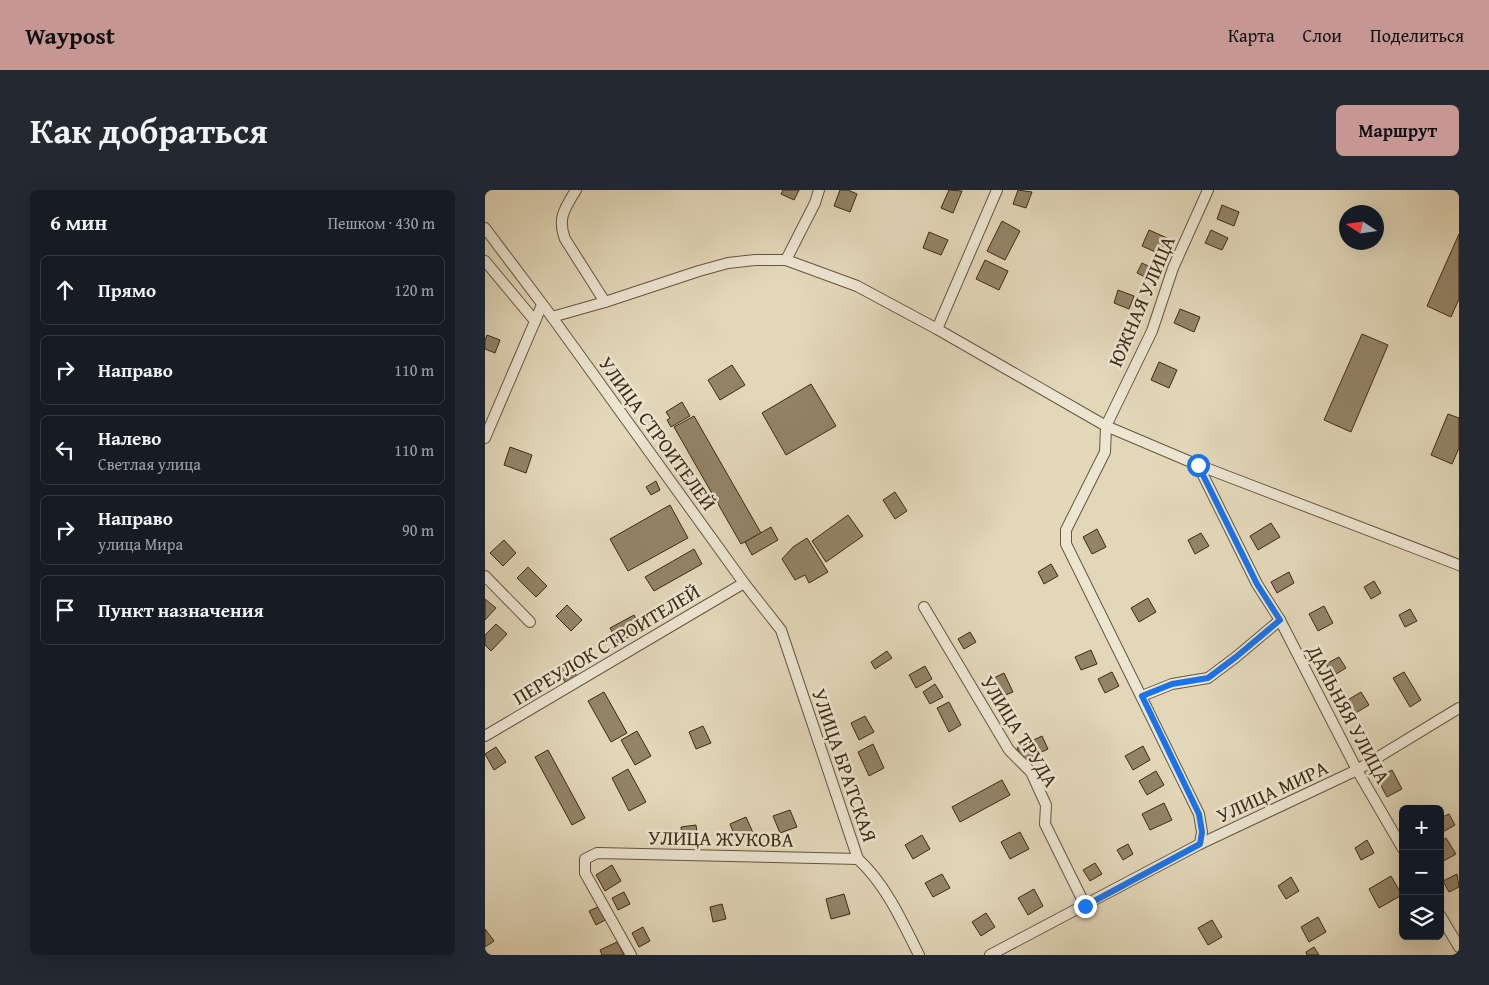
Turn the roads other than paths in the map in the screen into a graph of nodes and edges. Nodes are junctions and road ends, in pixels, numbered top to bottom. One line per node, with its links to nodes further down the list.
1 (576, 190): 8 (street)
2 (819, 190): 6 (street)
3 (997, 190): 12 (street)
4 (1208, 190): 13 (street, ЮЖНАЯ УЛИЦА)
5 (485, 228): 9 (street, УЛИЦА СТРОИТЕЛЕЙ)
6 (786, 260): 8 (street); 12 (street)
7 (485, 261): 11 (street)
8 (605, 302): 10 (street)
9 (542, 305): 10 (street, УЛИЦА СТРОИТЕЛЕЙ); 11 (street)
10 (552, 317): 18 (street, УЛИЦА СТРОИТЕЛЕЙ)
11 (535, 321): 14 (street)
12 (937, 329): 13 (street)
13 (1106, 426): 15 (street); 22 (street)
14 (485, 438)
15 (1198, 465): 16 (street); 20 (street, ДАЛЬНЯЯ УЛИЦА)
16 (1459, 565)
17 (485, 576): 21 (street)
18 (744, 583): 24 (street, ПЕРЕУЛОК СТРОИТЕЛЕЙ); 28 (street, УЛИЦА БРАТСКАЯ)
19 (924, 607): 29 (street, УЛИЦА ТРУДА)
20 (1280, 620): 22 (street); 25 (street, ДАЛЬНЯЯ УЛИЦА)
21 (530, 622)
22 (1142, 696): 27 (street)
23 (1459, 708): 25 (street, УЛИЦА МИРА)
24 (485, 736)
25 (1357, 770): 26 (street, ДАЛЬНЯЯ УЛИЦА); 27 (street, УЛИЦА МИРА)
26 (1399, 843)
27 (1200, 844): 29 (street, УЛИЦА МИРА)
28 (858, 858): 32 (street, УЛИЦА ЖУКОВА); 33 (street, УЛИЦА БРАТСКАЯ)
29 (1085, 906): 34 (street, УЛИЦА МИРА)
30 (1444, 922): 31 (street)
31 (1459, 947)
32 (631, 955)
33 (919, 955)
34 (990, 955)

